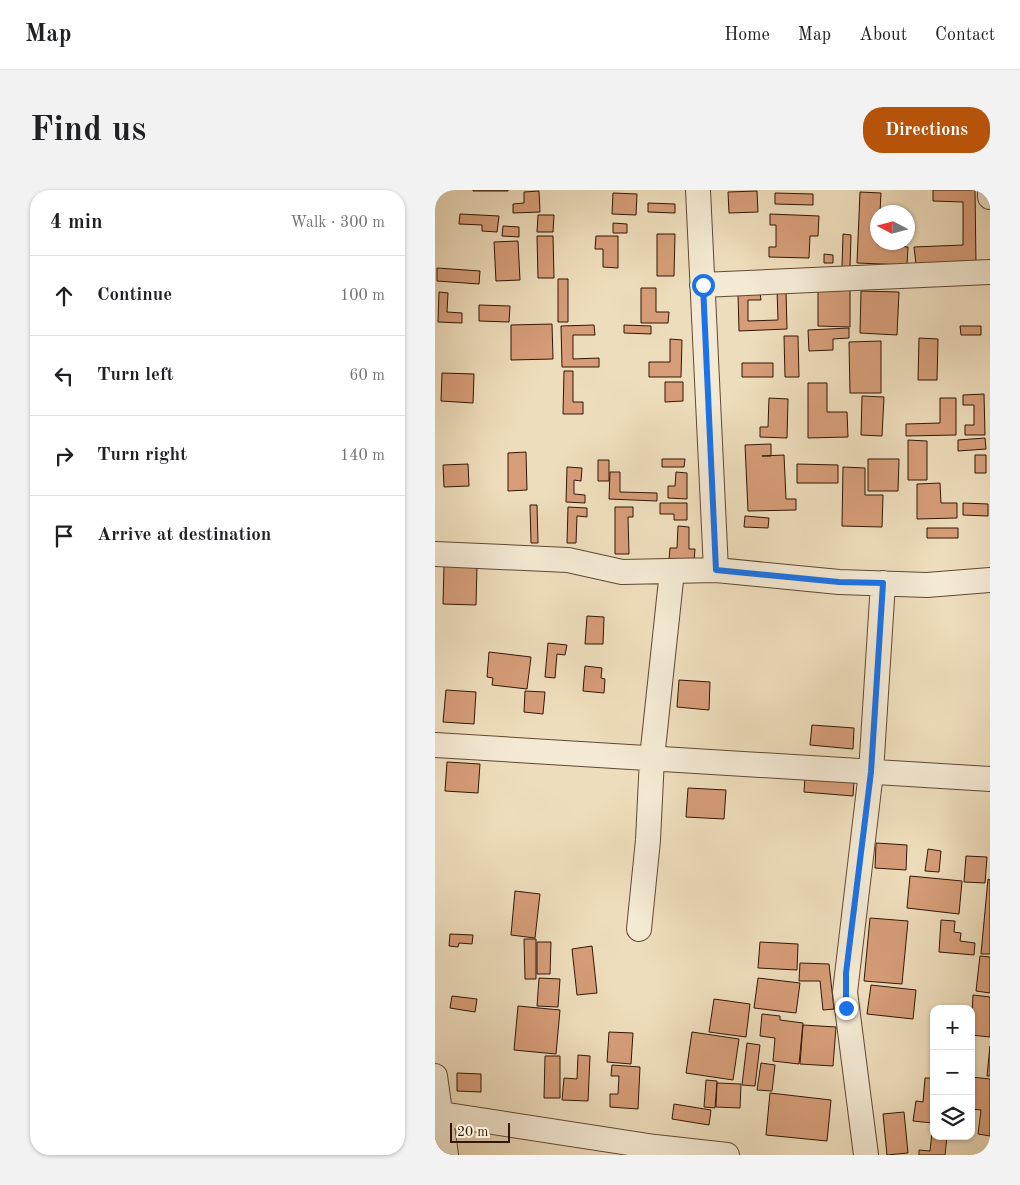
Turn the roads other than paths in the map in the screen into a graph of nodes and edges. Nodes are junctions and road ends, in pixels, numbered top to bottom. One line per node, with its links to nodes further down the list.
1 (698, 190): 5 (street)
2 (990, 190): 3 (street)
3 (990, 197)
4 (990, 272): 5 (street)
5 (703, 285): 7 (street)
6 (435, 554): 8 (street)
7 (716, 570): 8 (street); 10 (street)
8 (672, 571): 12 (street)
9 (990, 580): 10 (street)
10 (883, 583): 13 (street)
11 (435, 745): 12 (street)
12 (652, 758): 13 (street); 15 (street)
13 (871, 772): 14 (street); 21 (street)
14 (990, 779)
15 (639, 929)
16 (435, 1076): 17 (street)
17 (438, 1112): 18 (street); 19 (street)
18 (655, 1151): 20 (street)
19 (446, 1155)
20 (727, 1155)
21 (866, 1155)

